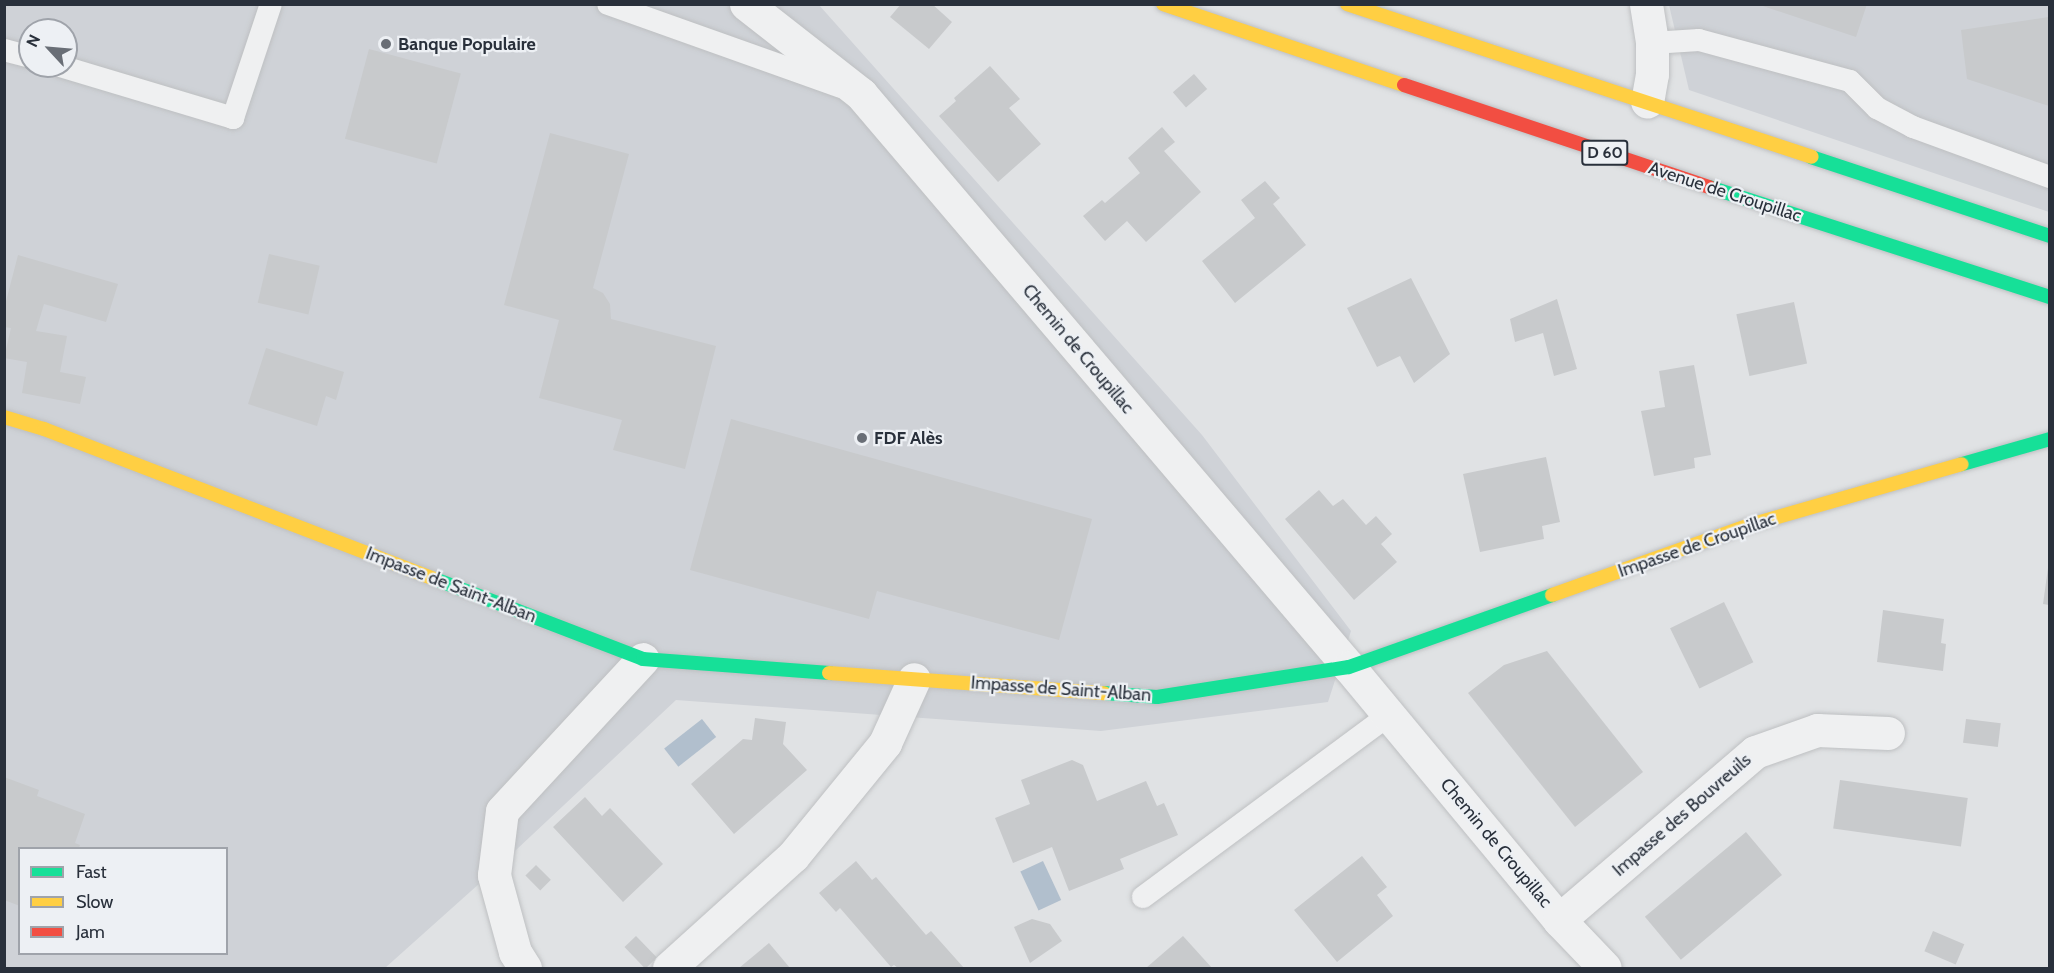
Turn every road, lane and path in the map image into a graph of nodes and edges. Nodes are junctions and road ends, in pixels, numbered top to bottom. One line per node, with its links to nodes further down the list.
1 (271, 4): 8 (lane)
2 (608, 4): 9 (lane)
3 (746, 4): 9 (street, Chemin de Croupillac)
4 (1163, 4): 13 (street, Avenue de Croupillac / D 60)
5 (1347, 4): 10 (street)
6 (1646, 4): 7 (street)
7 (1652, 43): 10 (street); 11 (lane)
8 (78, 71)
9 (861, 94): 17 (street, Chemin de Croupillac)
10 (1647, 102): 12 (street)
11 (2049, 177)
12 (2049, 236)
13 (2049, 297)
14 (4, 417): 16 (street, Impasse de Saint-Alban)
15 (2049, 439): 17 (street, Impasse de Croupillac)
16 (643, 659): 18 (street, Impasse de Saint-Alban); 23 (street)
17 (1349, 667): 18 (street, Impasse de Saint-Alban); 19 (street, Chemin de Croupillac)
18 (914, 679): 24 (street)
19 (1389, 715): 21 (lane); 22 (street, Chemin de Croupillac)
20 (1888, 733): 22 (street, Impasse des Bouvreuils)
21 (1143, 897)
22 (1560, 920): 25 (street, Chemin de Croupillac)
23 (525, 969)
24 (669, 969)
25 (1605, 969)

